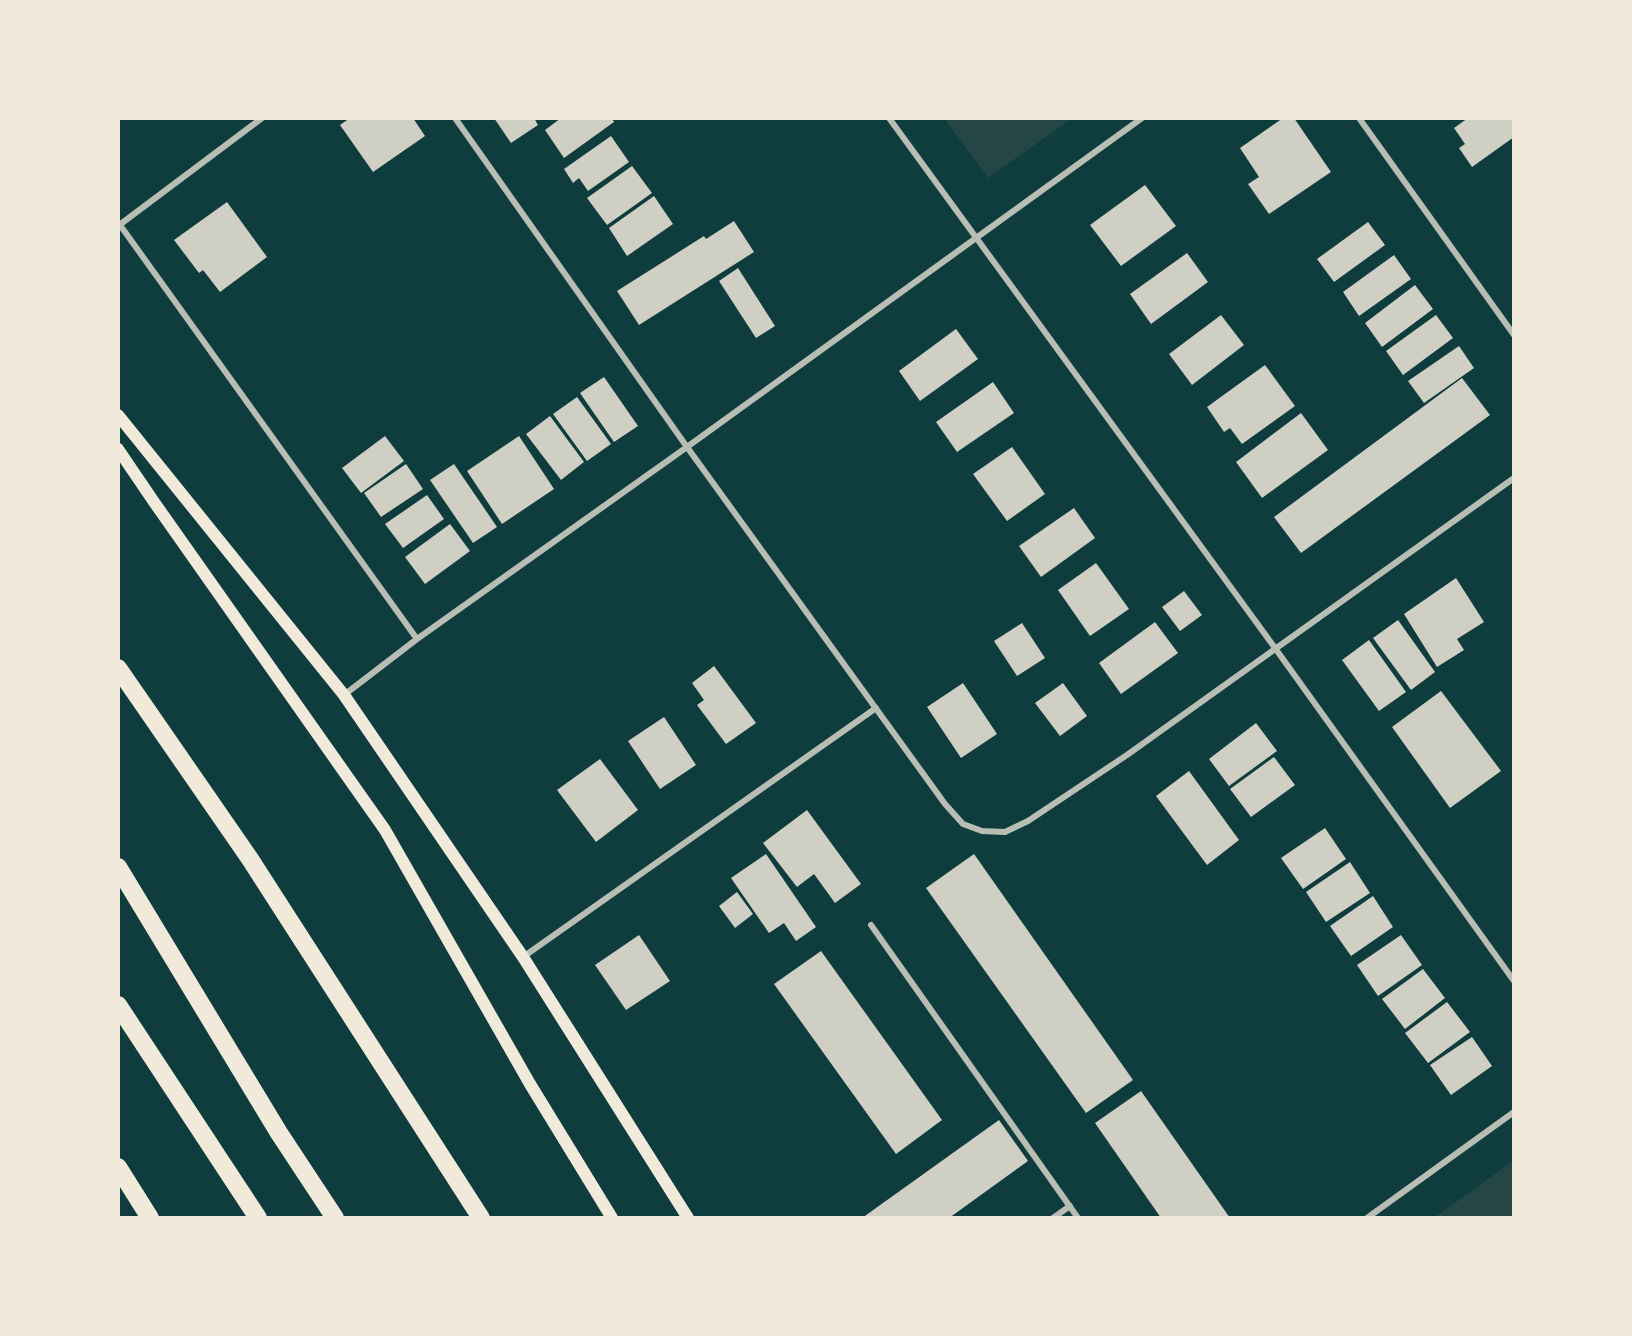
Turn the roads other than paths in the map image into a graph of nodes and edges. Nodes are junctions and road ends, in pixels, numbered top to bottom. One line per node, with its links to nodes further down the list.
1 (262, 118): 6 (street)
2 (454, 118): 10 (street)
3 (889, 118): 7 (street)
4 (1142, 118): 7 (street)
5 (1359, 118): 8 (street)
6 (119, 226): 13 (street)
7 (976, 239): 10 (street); 14 (street)
8 (1514, 335)
9 (118, 415): 16 (main road)
10 (687, 447): 13 (street); 17 (street)
11 (118, 449): 30 (main road)
12 (1514, 478): 14 (street)
13 (417, 639): 16 (street)
14 (1275, 648): 17 (street); 21 (street)
15 (118, 668): 29 (highway)
16 (344, 695): 20 (main road)
17 (876, 708): 20 (street)
18 (118, 867): 28 (highway)
19 (871, 925): 25 (street)
20 (523, 957): 31 (main road)
21 (1514, 981)
22 (118, 1005): 27 (highway)
23 (1514, 1112): 34 (street)
24 (118, 1167): 26 (highway)
25 (1070, 1206): 32 (street); 33 (street)
26 (150, 1218)
27 (258, 1218)
28 (334, 1218)
29 (481, 1218)
30 (612, 1218)
31 (688, 1218)
32 (1053, 1218)
33 (1078, 1218)
34 (1367, 1218)

